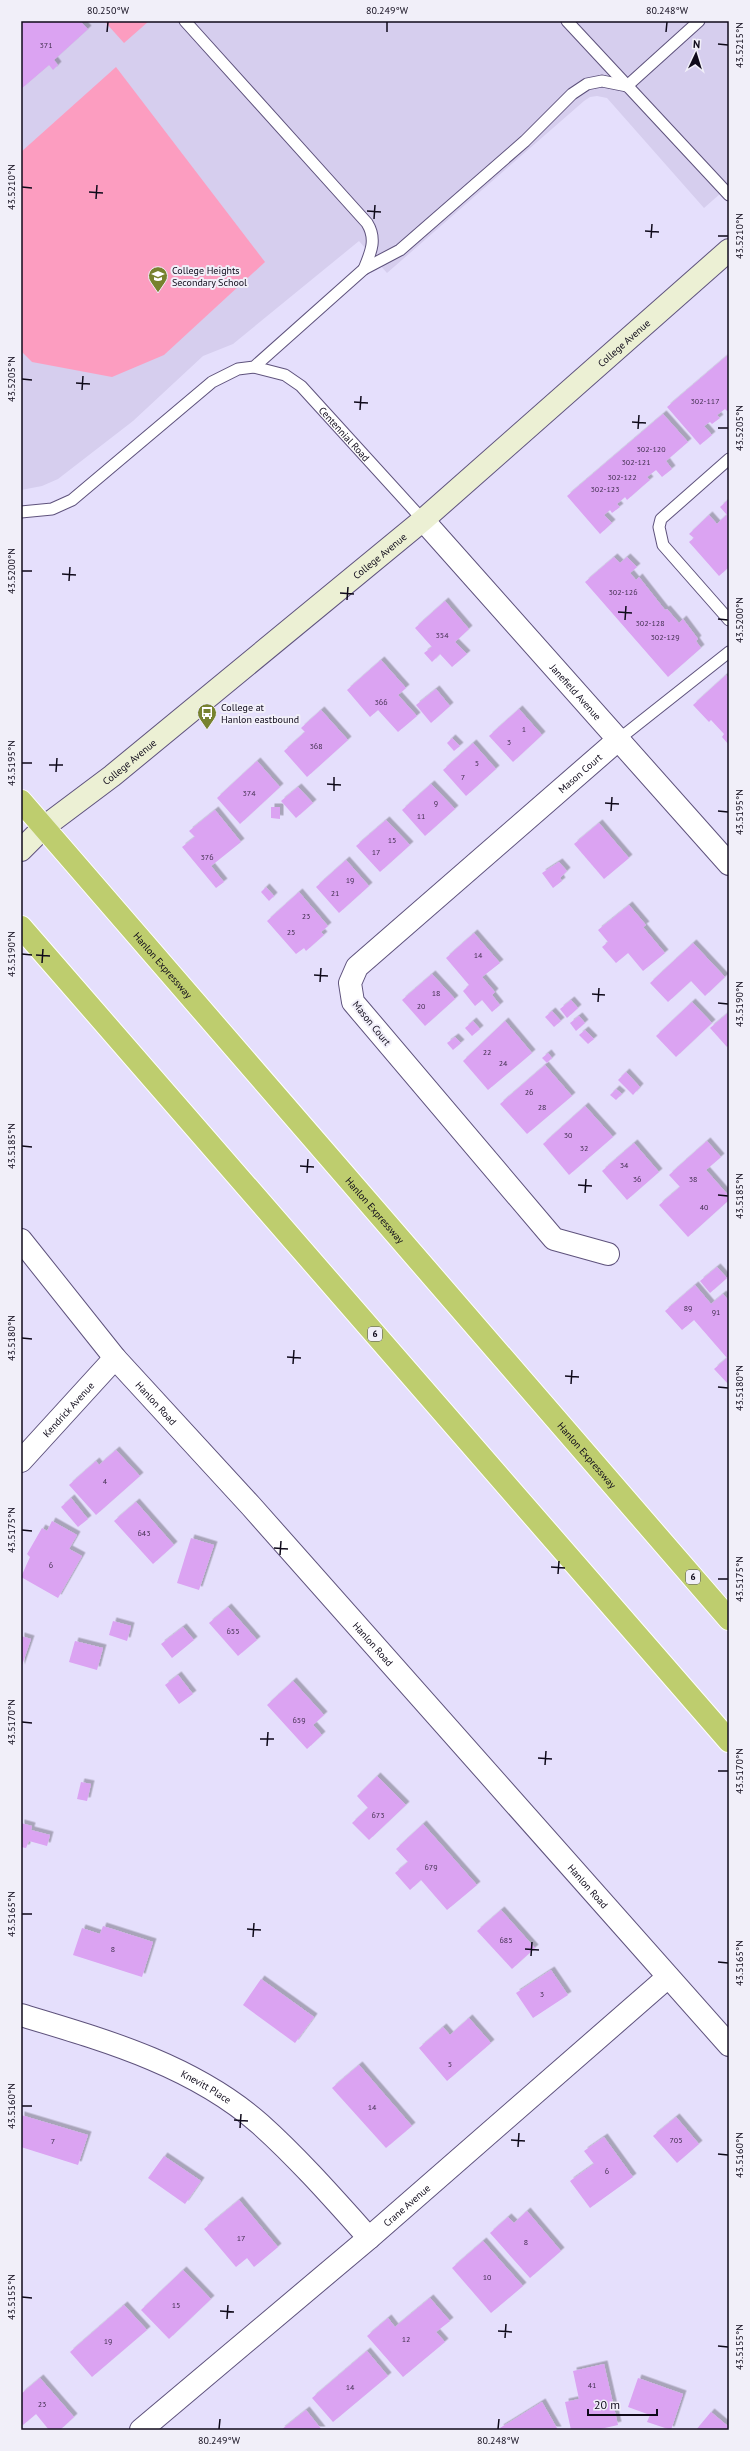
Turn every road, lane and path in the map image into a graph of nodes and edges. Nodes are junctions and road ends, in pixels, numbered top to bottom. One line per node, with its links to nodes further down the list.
1 (184, 21): 7 (lane)
2 (567, 21): 4 (lane)
3 (698, 21): 4 (lane)
4 (627, 86): 5 (lane); 7 (lane)
5 (729, 195)
6 (729, 250): 11 (main road, College Avenue)
7 (364, 268): 8 (lane)
8 (254, 367): 10 (lane); 11 (lane, Centennial Road)
9 (729, 459): 12 (lane)
10 (21, 512)
11 (423, 520): 14 (street, Janefield Avenue); 16 (main road, College Avenue)
12 (729, 620)
13 (729, 652): 14 (lane)
14 (619, 739): 18 (street, Janefield Avenue); 21 (street, Mason Court)
15 (21, 802): 16 (highway, Hanlon Expressway / 6)
16 (44, 827): 17 (main road, College Avenue); 24 (highway, Hanlon Expressway / 6)
17 (21, 850)
18 (729, 864)
19 (21, 927): 25 (highway, 6)
20 (21, 1240): 22 (street, Hanlon Road)
21 (608, 1254)
22 (115, 1358): 23 (street, Kendrick Avenue); 26 (street, Hanlon Road)
23 (21, 1461)
24 (729, 1619)
25 (729, 1741)
26 (668, 1976): 28 (street, Hanlon Road); 29 (street, Crane Avenue)
27 (21, 2015): 29 (street, Knevitt Place)
28 (729, 2045)
29 (369, 2238): 30 (street, Crane Avenue)
30 (142, 2430)

